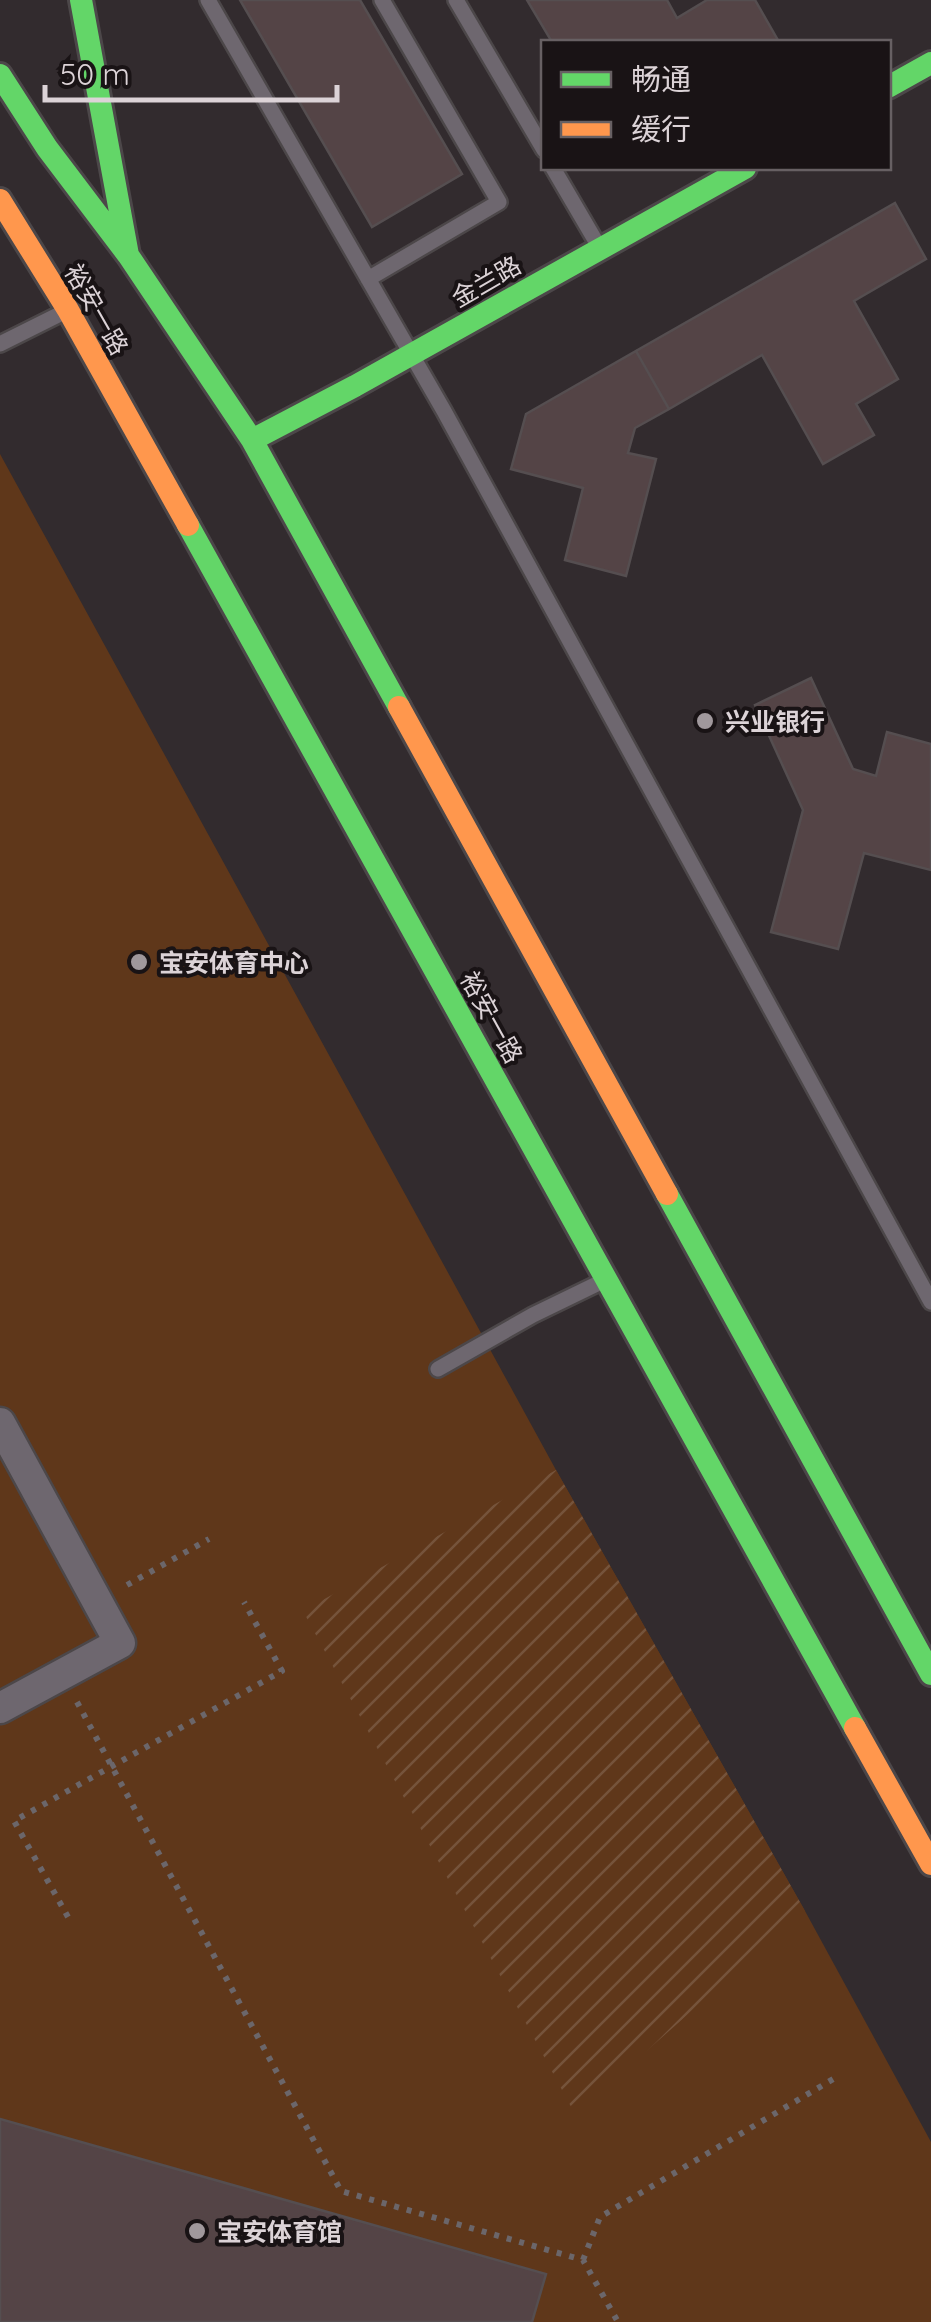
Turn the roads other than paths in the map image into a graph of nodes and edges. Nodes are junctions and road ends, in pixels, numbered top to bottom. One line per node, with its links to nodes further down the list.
1 (81, 0): 13 (main road)
2 (208, 0): 14 (lane)
3 (382, 0): 14 (lane)
4 (456, 0): 8 (lane)
5 (931, 63): 7 (main road)
6 (0, 75): 13 (main road, 裕安一路)
7 (891, 85)
8 (541, 145)
9 (554, 170): 12 (lane)
10 (741, 170): 12 (main road, 金兰路)
11 (0, 200): 15 (main road, 裕安一路)
12 (600, 248): 17 (main road, 金兰路)
13 (128, 255): 18 (main road, 裕安一路)
14 (368, 279): 17 (lane)
15 (68, 310): 16 (lane); 19 (main road, 裕安一路)
16 (0, 344)
17 (411, 355): 18 (main road, 金兰路); 20 (lane)
18 (252, 440): 23 (main road, 裕安一路)
19 (606, 1279): 21 (lane); 25 (main road, 裕安一路)
20 (931, 1302)
21 (438, 1369)
22 (0, 1422): 24 (street)
23 (931, 1674)
24 (0, 1708)
25 (931, 1864)

